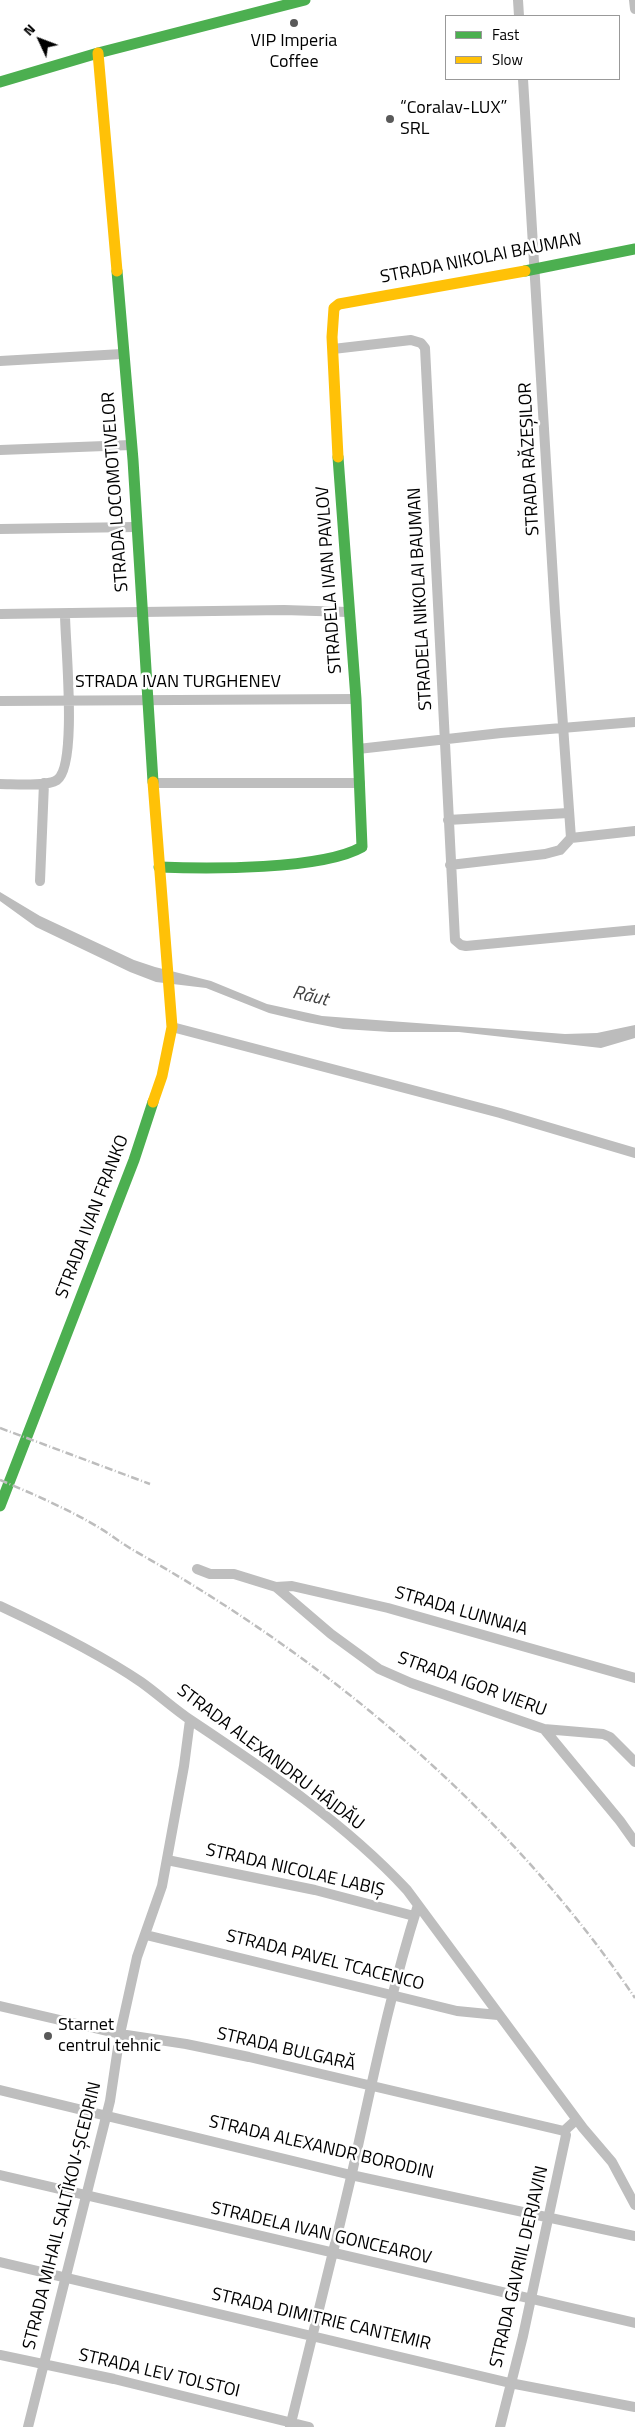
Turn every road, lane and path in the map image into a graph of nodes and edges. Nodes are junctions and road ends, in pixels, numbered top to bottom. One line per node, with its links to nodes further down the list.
1 (305, 0): 6 (main road)
2 (518, 0): 5 (street)
3 (634, 0): 4 (street)
4 (635, 8)
5 (519, 15)
6 (98, 53): 8 (main road); 13 (main road, STRADA LOCOMOTIVELOR)
7 (523, 80): 10 (street, STRADA RĂZEȘILOR)
8 (0, 82)
9 (635, 249): 10 (main road, STRADA NIKOLAI BAUMAN)
10 (536, 268): 11 (main road, STRADA NIKOLAI BAUMAN); 28 (street, STRADA RĂZEȘILOR)
11 (334, 308): 12 (main road, STRADELA IVAN PAVLOV)
12 (333, 349): 19 (main road, STRADELA IVAN PAVLOV); 29 (street, STRADELA NIKOLAI BAUMAN)
13 (122, 354): 14 (street); 15 (main road, STRADA LOCOMOTIVELOR)
14 (0, 361)
15 (131, 445): 16 (street); 17 (main road, STRADA LOCOMOTIVELOR)
16 (0, 450)
17 (136, 527): 18 (street); 20 (main road, STRADA LOCOMOTIVELOR)
18 (0, 529)
19 (348, 612): 20 (street); 24 (main road, STRADELA IVAN PAVLOV)
20 (141, 613): 22 (street); 23 (main road, STRADA LOCOMOTIVELOR)
21 (0, 614): 22 (street)
22 (65, 614): 25 (street)
23 (147, 698): 24 (street, STRADA IVAN TURGHENEV); 25 (street, STRADA IVAN TURGHENEV); 32 (main road, STRADA LOCOMOTIVELOR)
24 (356, 698): 30 (main road, STRADELA IVAN PAVLOV)
25 (69, 700): 26 (street, STRADA IVAN TURGHENEV); 31 (street)
26 (0, 701)
27 (635, 722): 28 (street)
28 (562, 728): 29 (street); 35 (street, STRADA RĂZEȘILOR)
29 (443, 739): 30 (street); 36 (street, STRADELA NIKOLAI BAUMAN)
30 (358, 749): 33 (main road, STRADELA IVAN PAVLOV)
31 (44, 783): 34 (street); 41 (street)
32 (153, 783): 33 (street); 40 (main road, STRADA LOCOMOTIVELOR)
33 (360, 783): 40 (main road, STRADELA IVAN PAVLOV)
34 (0, 784)
35 (568, 813): 36 (street); 38 (street, STRADA RĂZEȘILOR)
36 (448, 820): 39 (street, STRADELA NIKOLAI BAUMAN)
37 (635, 831): 38 (street)
38 (571, 838): 39 (street)
39 (450, 865): 43 (street, STRADELA NIKOLAI BAUMAN)
40 (159, 867): 42 (main road, STRADA LOCOMOTIVELOR)
41 (40, 881)
42 (163, 930): 44 (main road, STRADA IVAN FRANKO)
43 (635, 930)
44 (172, 1027): 45 (street); 46 (main road, STRADA IVAN FRANKO)
45 (635, 1153)
46 (0, 1506)
47 (198, 1569): 48 (street, STRADA IGOR VIERU)
48 (276, 1587): 50 (street, STRADA LUNNAIA); 52 (street, STRADA IGOR VIERU)
49 (0, 1606): 51 (street, STRADA ALEXANDRU HÂJDĂU)
50 (635, 1678)
51 (190, 1720): 55 (street, STRADA MIHAIL SALTÎKOV-ȘCEDRIN); 56 (street, STRADA ALEXANDRU HÂJDĂU)
52 (544, 1729): 53 (street, STRADA IGOR VIERU); 54 (street)
53 (635, 1762)
54 (635, 1842)
55 (167, 1860): 57 (street, STRADA NICOLAE LABIȘ); 58 (street, STRADA MIHAIL SALTÎKOV-ȘCEDRIN)
56 (418, 1905): 57 (street); 61 (street, STRADA ALEXANDRU HÂJDĂU)
57 (414, 1916): 59 (street)
58 (146, 1934): 59 (street, STRADA PAVEL TCACENCO); 62 (street, STRADA MIHAIL SALTÎKOV-ȘCEDRIN)
59 (393, 1995): 61 (street, STRADA PAVEL TCACENCO); 63 (street)
60 (0, 2006): 62 (street, STRADA BULGARĂ)
61 (498, 2015): 66 (street, STRADA ALEXANDRU HÂJDĂU)
62 (120, 2034): 63 (street, STRADA BULGARĂ); 65 (street, STRADA MIHAIL SALTÎKOV-ȘCEDRIN)
63 (371, 2086): 67 (street, STRADA BULGARĂ); 69 (street)
64 (0, 2090): 65 (street, STRADA ALEXANDR BORODIN)
65 (106, 2117): 69 (street, STRADA ALEXANDR BORODIN); 70 (street, STRADA MIHAIL SALTÎKOV-ȘCEDRIN)
66 (576, 2120): 67 (street); 71 (street, STRADA ALEXANDRU HÂJDĂU)
67 (564, 2130): 72 (street, STRADA GAVRIIL DERJAVIN)
68 (0, 2174): 70 (street, STRADELA IVAN GONCEAROV)
69 (351, 2175): 72 (street, STRADA ALEXANDR BORODIN); 74 (street)
70 (86, 2196): 74 (street, STRADELA IVAN GONCEAROV); 76 (street, STRADA MIHAIL SALTÎKOV-ȘCEDRIN)
71 (635, 2205)
72 (547, 2217): 73 (street, STRADA ALEXANDR BORODIN); 77 (street, STRADA GAVRIIL DERJAVIN)
73 (635, 2236)
74 (333, 2253): 77 (street, STRADELA IVAN GONCEAROV); 79 (street)
75 (0, 2262): 76 (street, STRADA DIMITRIE CANTEMIR)
76 (65, 2277): 79 (street, STRADA DIMITRIE CANTEMIR); 81 (street, STRADA MIHAIL SALTÎKOV-ȘCEDRIN)
77 (530, 2298): 78 (street, STRADELA IVAN GONCEAROV); 82 (street, STRADA GAVRIIL DERJAVIN)
78 (635, 2323)
79 (313, 2337): 82 (street, STRADA DIMITRIE CANTEMIR); 84 (street)
80 (0, 2355): 81 (street, STRADA LEV TOLSTOI)
81 (43, 2365): 84 (street, STRADA LEV TOLSTOI); 85 (street, STRADA MIHAIL SALTÎKOV-ȘCEDRIN)
82 (510, 2383): 83 (street, STRADA DIMITRIE CANTEMIR); 87 (street, STRADA GAVRIIL DERJAVIN)
83 (635, 2407)
84 (291, 2425): 86 (street, STRADA LEV TOLSTOI)
85 (28, 2427)
86 (309, 2427)
87 (500, 2427)

